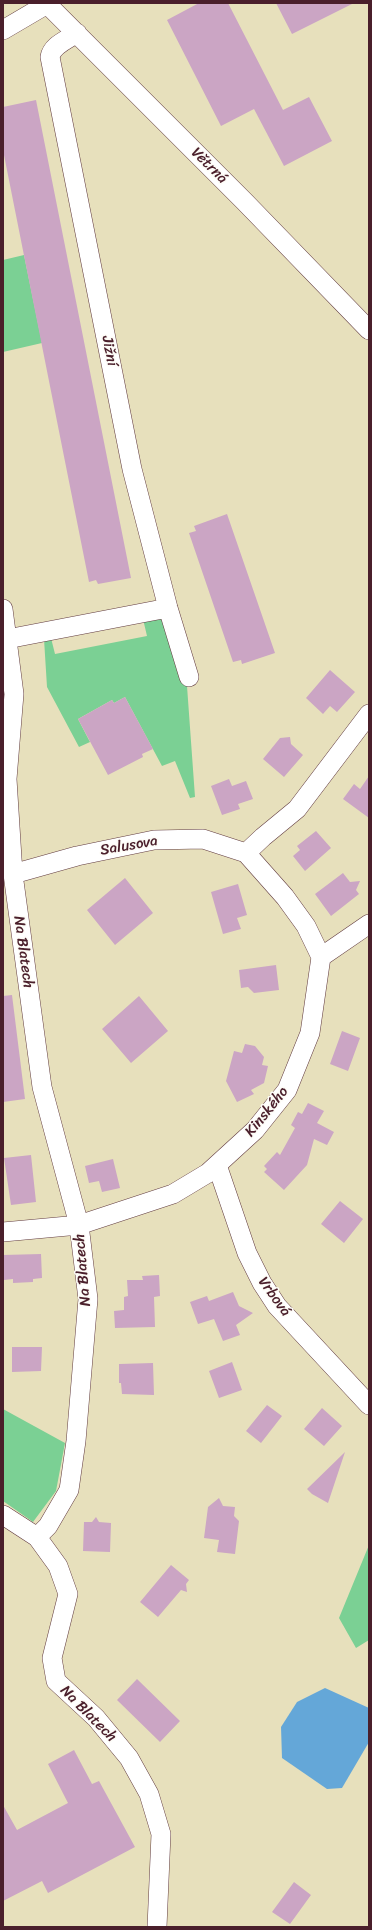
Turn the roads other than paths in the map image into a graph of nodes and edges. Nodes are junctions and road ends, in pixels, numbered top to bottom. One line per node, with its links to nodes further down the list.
1 (48, 3): 2 (street); 3 (street, Větrná)
2 (3, 30)
3 (77, 33): 4 (street, Větrná); 5 (street, Jižní)
4 (369, 330)
5 (168, 608): 7 (street); 8 (street, Jižní)
6 (3, 609): 7 (street, Na Blatech)
7 (7, 639): 11 (street, Na Blatech)
8 (190, 677)
9 (369, 714): 10 (street)
10 (246, 853): 11 (street, Salusova); 13 (street)
11 (13, 874): 15 (street, Na Blatech)
12 (369, 924): 13 (street)
13 (321, 957): 14 (street, Kinského)
14 (217, 1165): 15 (street, Kinského); 17 (street, Vrbová)
15 (79, 1225): 16 (street, Kinského); 19 (street, Na Blatech)
16 (3, 1232)
17 (369, 1405)
18 (3, 1515): 19 (street)
19 (42, 1532): 20 (street, Na Blatech)
20 (157, 1927)

